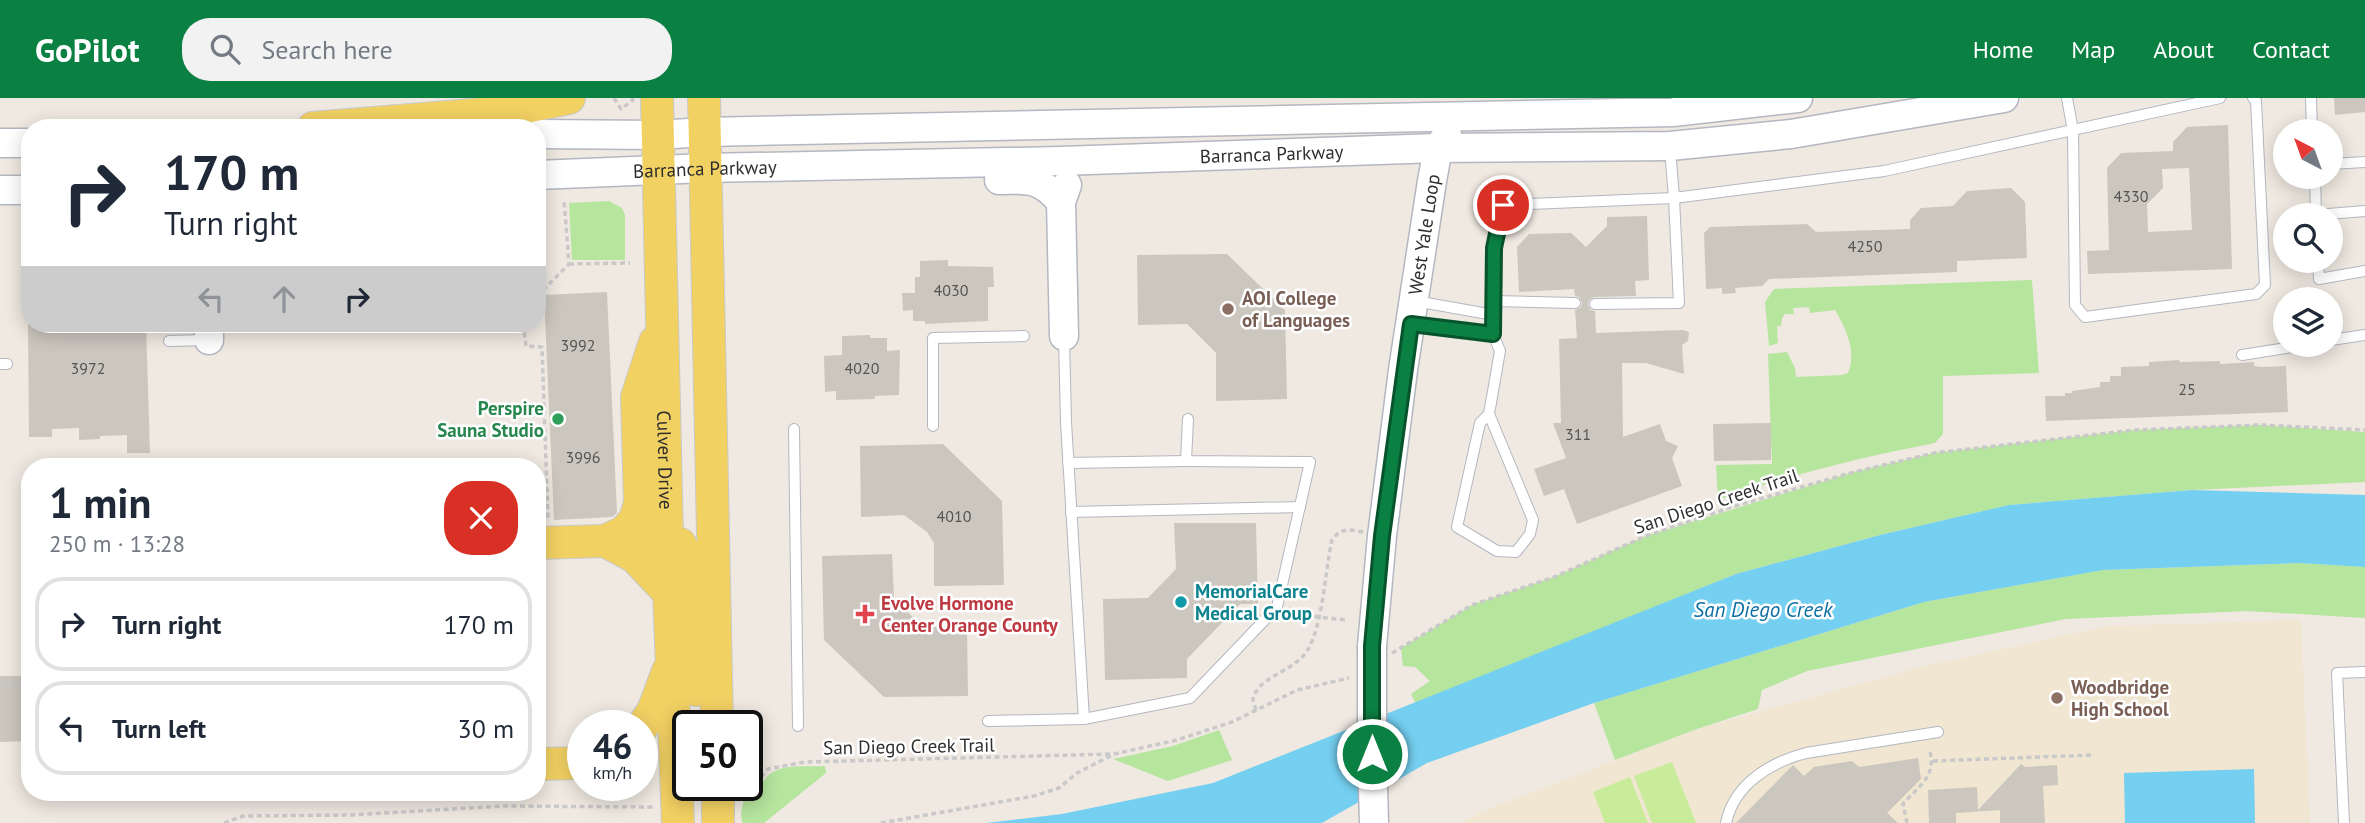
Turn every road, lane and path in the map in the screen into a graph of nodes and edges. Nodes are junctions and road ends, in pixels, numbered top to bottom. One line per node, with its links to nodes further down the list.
1 (569, 98): 13 (main road)
2 (614, 98): 10 (path)
3 (704, 98): 16 (main road)
4 (1798, 98): 12 (main road, Barranca Parkway)
5 (2004, 98): 21 (main road, Barranca Parkway)
6 (2067, 98): 15 (lane)
7 (2220, 98): 15 (lane)
8 (2253, 98): 15 (lane)
9 (2311, 98): 14 (lane)
10 (645, 99): 18 (main road, Culver Drive)
11 (1429, 108): 12 (main road, Barranca Parkway); 16 (main road, Barranca Parkway); 22 (main road, West Yale Loop)
12 (1462, 108): 22 (main road, West Yale Loop)
13 (422, 119)
14 (2312, 119)
15 (2073, 131): 32 (lane)
16 (704, 132): 18 (main road, Barranca Parkway); 27 (main road)
17 (546, 134): 18 (main road, Barranca Parkway)
18 (658, 135): 28 (main road, Culver Drive)
19 (0, 143): 20 (main road)
20 (21, 143)
21 (1670, 146): 22 (main road, Barranca Parkway); 32 (lane)
22 (1438, 148): 23 (main road, Barranca Parkway); 45 (main road, West Yale Loop)
23 (1103, 159): 26 (main road, Barranca Parkway); 34 (main road)
24 (2365, 162): 25 (lane)
25 (2343, 163)
26 (863, 164): 27 (main road, Barranca Parkway); 34 (main road)
27 (706, 167): 28 (main road, Barranca Parkway); 84 (main road)
28 (659, 170): 29 (main road, Barranca Parkway); 47 (main road, Culver Drive)
29 (546, 176)
30 (0, 190): 31 (main road)
31 (21, 190)
32 (1674, 198): 42 (lane); 44 (lane)
33 (564, 200): 38 (path)
34 (1061, 202): 53 (main road)
35 (2365, 211): 36 (lane)
36 (2343, 213)
37 (630, 262): 38 (path)
38 (569, 264): 41 (path)
39 (2365, 271): 40 (lane)
40 (2319, 273)
41 (546, 287)
42 (1494, 300): 43 (lane); 46 (lane)
43 (1575, 303)
44 (1595, 304)
45 (1413, 312): 46 (lane); 50 (lane); 69 (main road, West Yale Loop)
46 (1494, 315): 50 (lane)
47 (662, 321): 70 (main road, Culver Drive); 71 (main road)
48 (205, 333): 55 (lane)
49 (524, 333): 63 (path)
50 (1493, 334): 58 (lane)
51 (2365, 335): 54 (lane)
52 (1024, 336): 60 (lane)
53 (1064, 336): 65 (lane)
54 (2343, 339)
55 (169, 341)
56 (2273, 350): 57 (lane)
57 (2242, 355)
58 (1489, 414): 58 (lane)
59 (1188, 419): 64 (lane)
60 (933, 426)
61 (794, 429): 88 (lane)
62 (2365, 430): 76 (path, San Diego Creek Trail)
63 (543, 458)
64 (1186, 461): 65 (lane); 66 (lane)
65 (1068, 463): 67 (lane)
66 (1300, 507): 67 (lane); 86 (lane)
67 (1071, 512): 86 (lane)
68 (546, 533): 71 (main road)
69 (1382, 536): 74 (path); 76 (main road, West Yale Loop)
70 (667, 539): 71 (main road); 72 (main road, Culver Drive); 83 (main road)
71 (606, 541): 72 (main road)
72 (669, 593): 77 (main road, Culver Drive)
73 (1297, 611): 74 (path)
74 (1318, 617): 75 (path); 85 (path)
75 (1346, 620)
76 (1381, 650): 100 (main road, West Yale Loop, bridge)
77 (672, 660): 82 (main road); 97 (main road, Culver Drive)
78 (2365, 672): 103 (lane)
79 (1357, 673): 85 (path, San Diego Creek Trail)
80 (21, 682): 81 (path)
81 (0, 683)
82 (653, 710)
83 (697, 710)
84 (717, 710)
85 (1256, 710): 91 (path, San Diego Creek Trail)
86 (1084, 719): 87 (lane)
87 (988, 721)
88 (797, 726)
89 (1938, 732): 101 (lane)
90 (1929, 749): 93 (path)
91 (1114, 754): 96 (path, San Diego Creek Trail); 99 (path, San Diego Creek Trail)
92 (2093, 755): 93 (path)
93 (1933, 761): 102 (path)
94 (567, 763): 95 (main road)
95 (546, 764)
96 (718, 804)
97 (678, 813): 98 (path)
98 (224, 823)
99 (881, 823)
100 (1374, 823)
101 (1726, 823)
102 (1907, 823)
103 (2344, 823)

